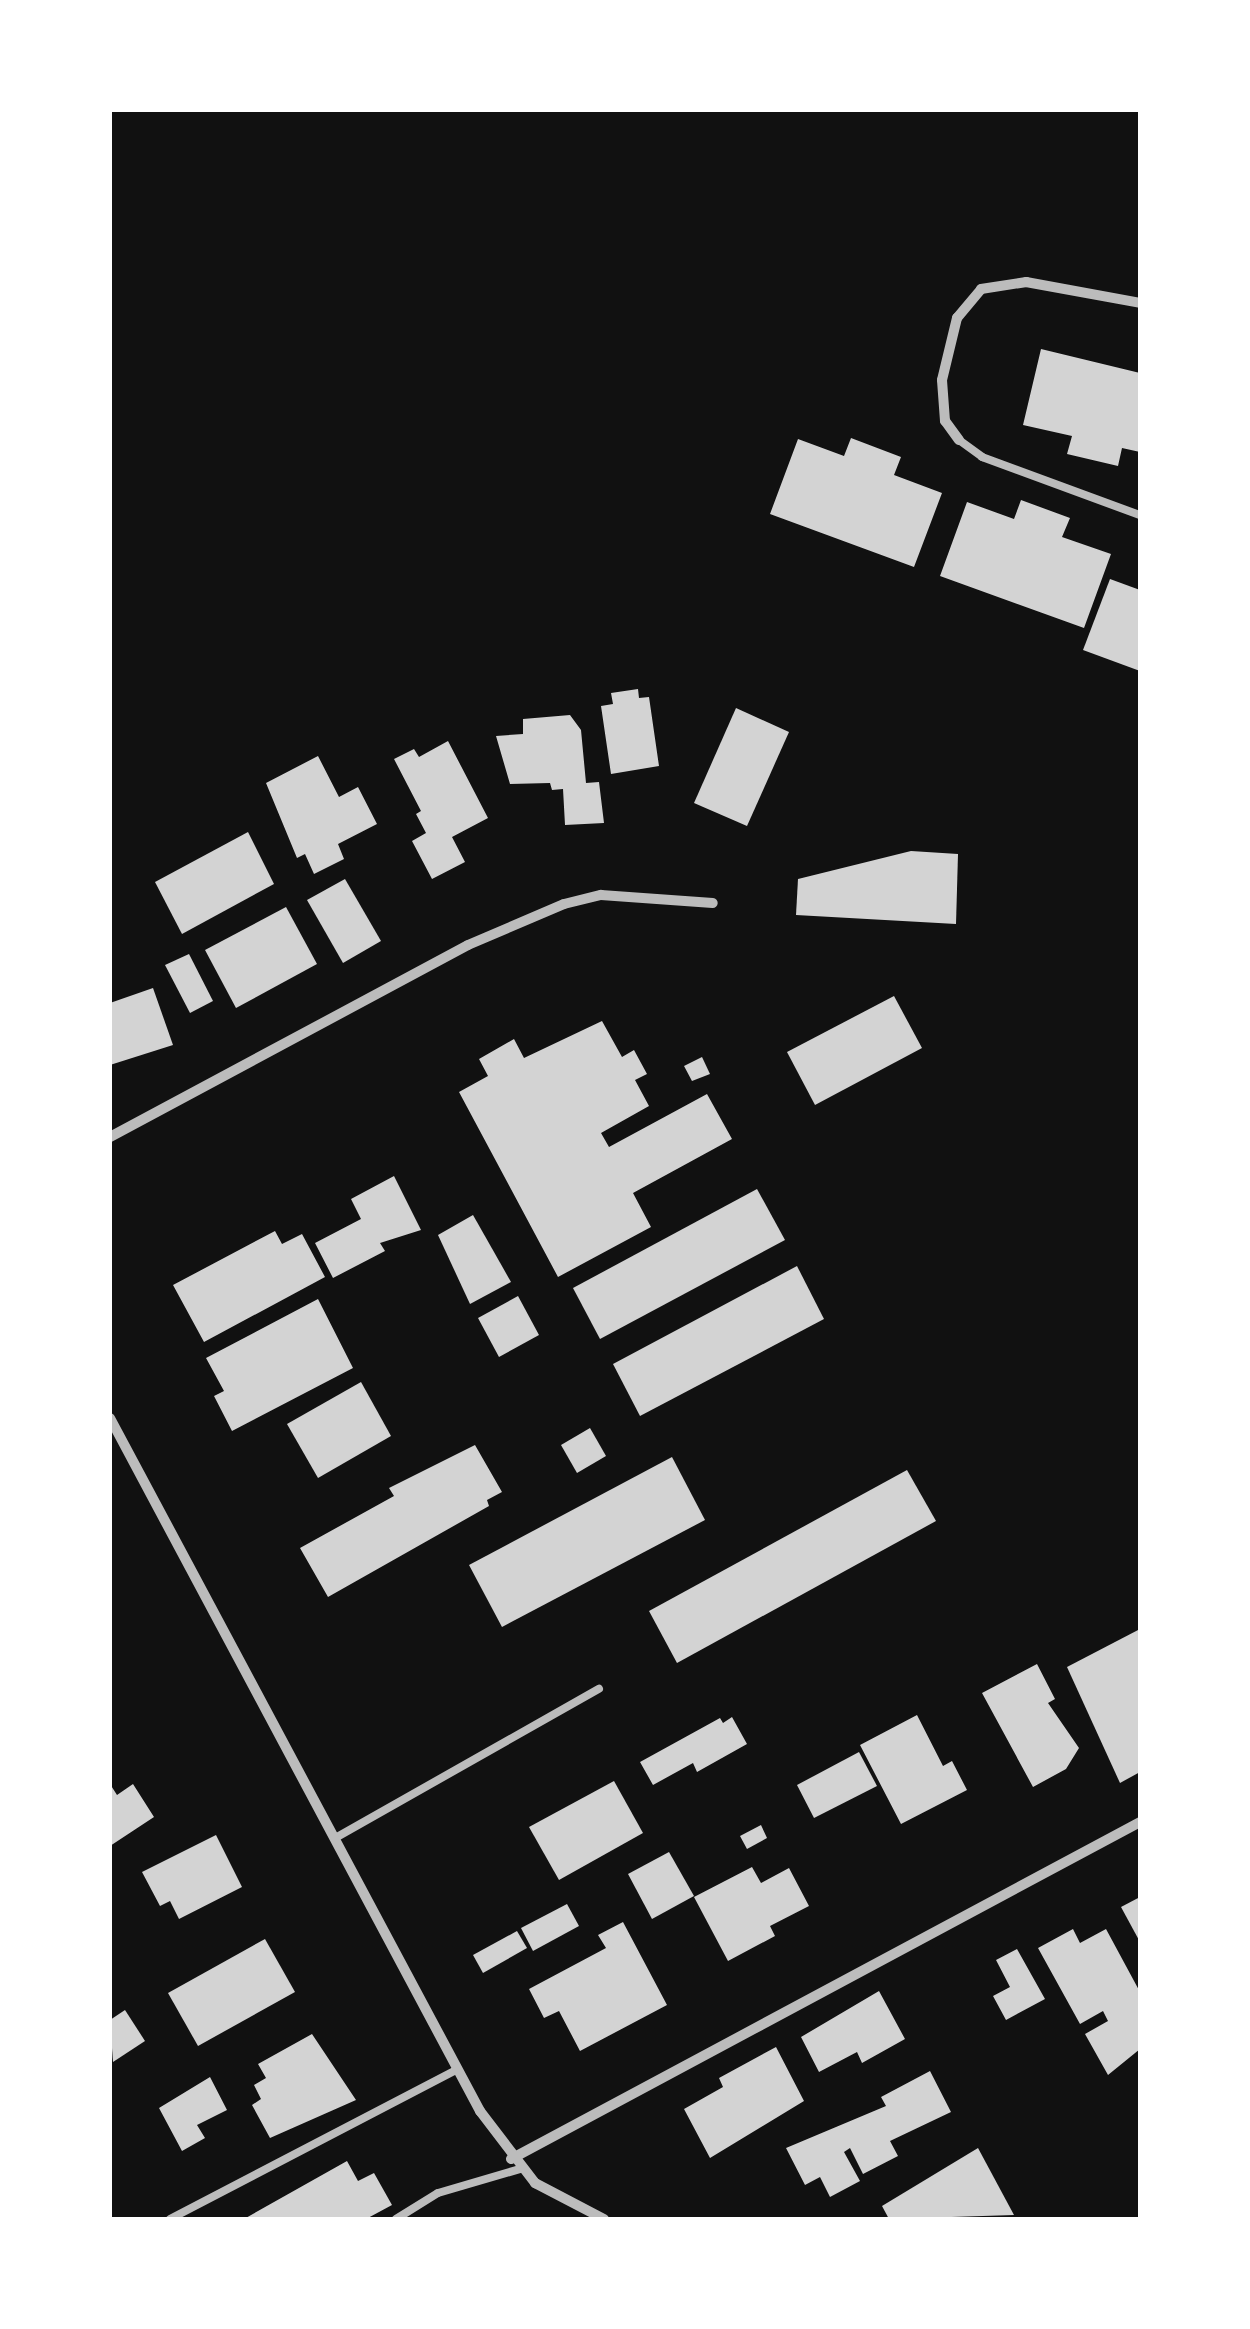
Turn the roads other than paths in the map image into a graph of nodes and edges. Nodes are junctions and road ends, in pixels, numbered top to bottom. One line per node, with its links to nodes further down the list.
1 (1140, 303): 2 (street)
2 (959, 440): 3 (lane)
3 (1140, 516)
4 (713, 903): 5 (street)
5 (110, 1137)
6 (110, 1418): 9 (street)
7 (599, 1689): 9 (lane)
8 (1140, 1822): 11 (street)
9 (337, 1837): 10 (street)
10 (456, 2070): 11 (street); 13 (lane)
11 (511, 2159): 12 (street)
12 (520, 2169): 14 (lane); 15 (street)
13 (170, 2219)
14 (396, 2219)
15 (604, 2219)

